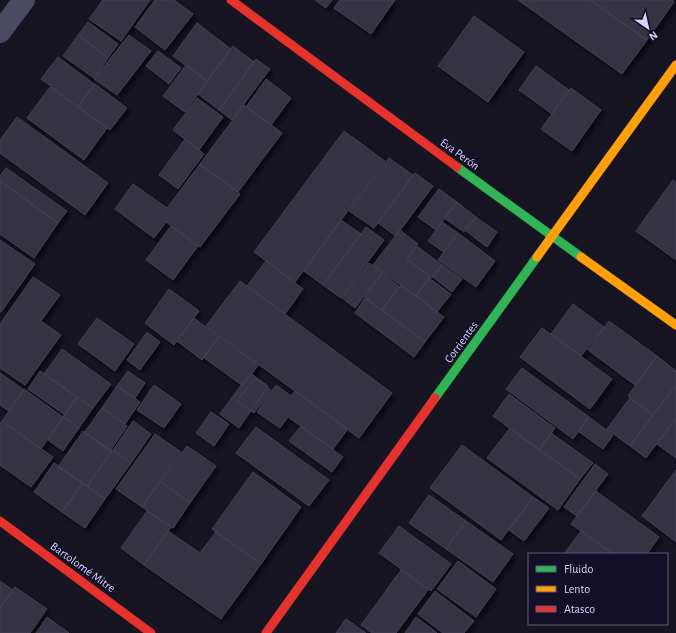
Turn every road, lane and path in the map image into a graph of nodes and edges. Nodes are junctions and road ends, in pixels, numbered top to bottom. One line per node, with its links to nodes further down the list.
1 (24, 0): 3 (street)
2 (232, 0): 5 (street, Eva Perón)
3 (0, 32)
4 (676, 65): 5 (street, Corrientes)
5 (552, 236): 6 (street, Eva Perón); 9 (street, Corrientes)
6 (676, 325)
7 (0, 521): 8 (street, Bartolomé Mitre)
8 (151, 633)
9 (266, 633)

